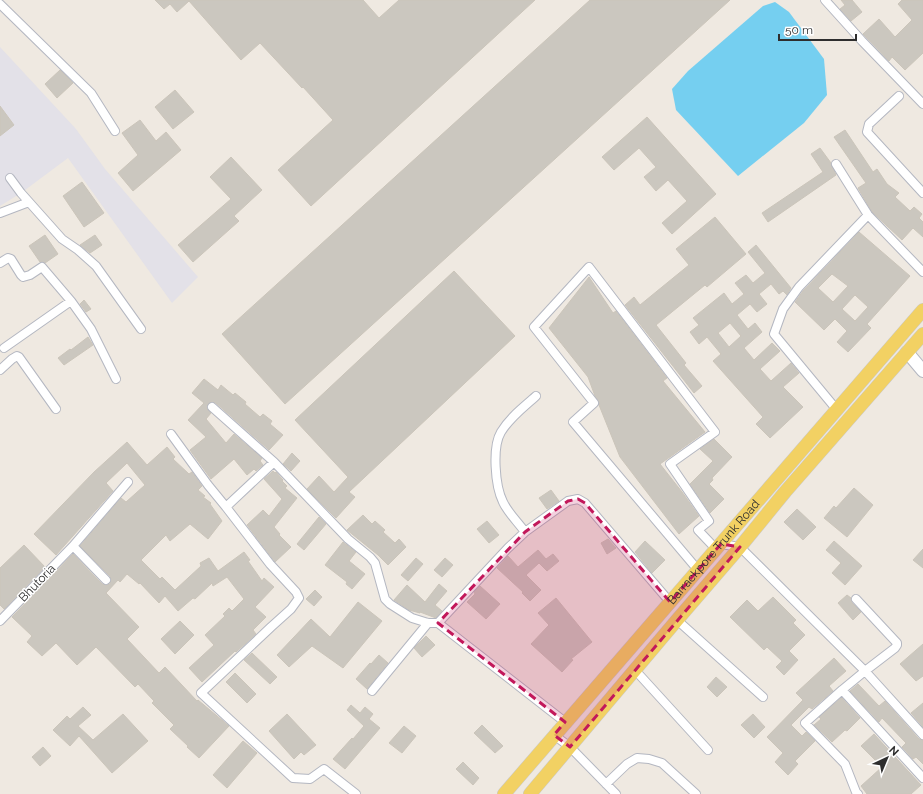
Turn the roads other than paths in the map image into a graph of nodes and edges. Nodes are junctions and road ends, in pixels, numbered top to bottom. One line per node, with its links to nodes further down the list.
1 (825, 0): 4 (street)
2 (0, 4): 5 (street)
3 (899, 96): 8 (street)
4 (923, 104)
5 (115, 131)
6 (836, 164): 11 (street)
7 (10, 178): 9 (street)
8 (923, 193)
9 (29, 202): 10 (street); 16 (street)
10 (0, 213)
11 (868, 215): 13 (street); 27 (street)
12 (0, 263): 14 (street)
13 (923, 272)
14 (71, 301): 18 (street); 23 (street)
15 (923, 310): 27 (main road, Barrackpore Trunk Road)
16 (141, 329)
17 (923, 334): 19 (main road, Barrackpore Trunk Road)
18 (2, 346): 20 (street)
19 (907, 352): 22 (street); 35 (main road, Barrackpore Trunk Road)
20 (12, 359): 21 (street); 26 (street)
21 (0, 370)
22 (923, 371)
23 (116, 379)
24 (536, 396): 32 (street)
25 (212, 407): 29 (street)
26 (56, 409)
27 (836, 410): 34 (main road, Barrackpore Trunk Road)
28 (171, 434): 31 (street)
29 (274, 462): 31 (street); 42 (street)
30 (128, 482): 33 (street, Bhutoria)
31 (226, 507): 56 (street)
32 (525, 532): 39 (street); 43 (street)
33 (73, 546): 37 (street); 41 (street, Bhutoria)
34 (718, 546): 35 (street); 36 (main road, Barrackpore Trunk Road); 36 (street)
35 (740, 547): 40 (main road, Barrackpore Trunk Road); 45 (street)
36 (698, 570): 39 (main road, Barrackpore Trunk Road)
37 (106, 580)
38 (856, 599): 45 (street)
39 (670, 602): 49 (main road, Barrackpore Trunk Road)
40 (677, 620): 44 (main road, Barrackpore Trunk Road); 48 (street)
41 (0, 621)
42 (428, 623): 43 (street); 47 (street)
43 (438, 624): 49 (street)
44 (635, 670): 52 (main road, Barrackpore Trunk Road); 53 (street)
45 (865, 671): 46 (street); 51 (street)
46 (842, 690): 54 (street); 61 (street)
47 (372, 691)
48 (763, 698)
49 (565, 722): 50 (main road, Barrackpore Trunk Road)
50 (554, 735): 52 (street); 57 (main road, Barrackpore Trunk Road)
51 (923, 735)
52 (570, 747): 55 (street); 58 (main road, Barrackpore Trunk Road)
53 (708, 750)
54 (923, 778)
55 (606, 784): 59 (street); 60 (street)
56 (356, 794)
57 (504, 794)
58 (530, 794)
59 (616, 794)
60 (696, 794)
61 (858, 794)

